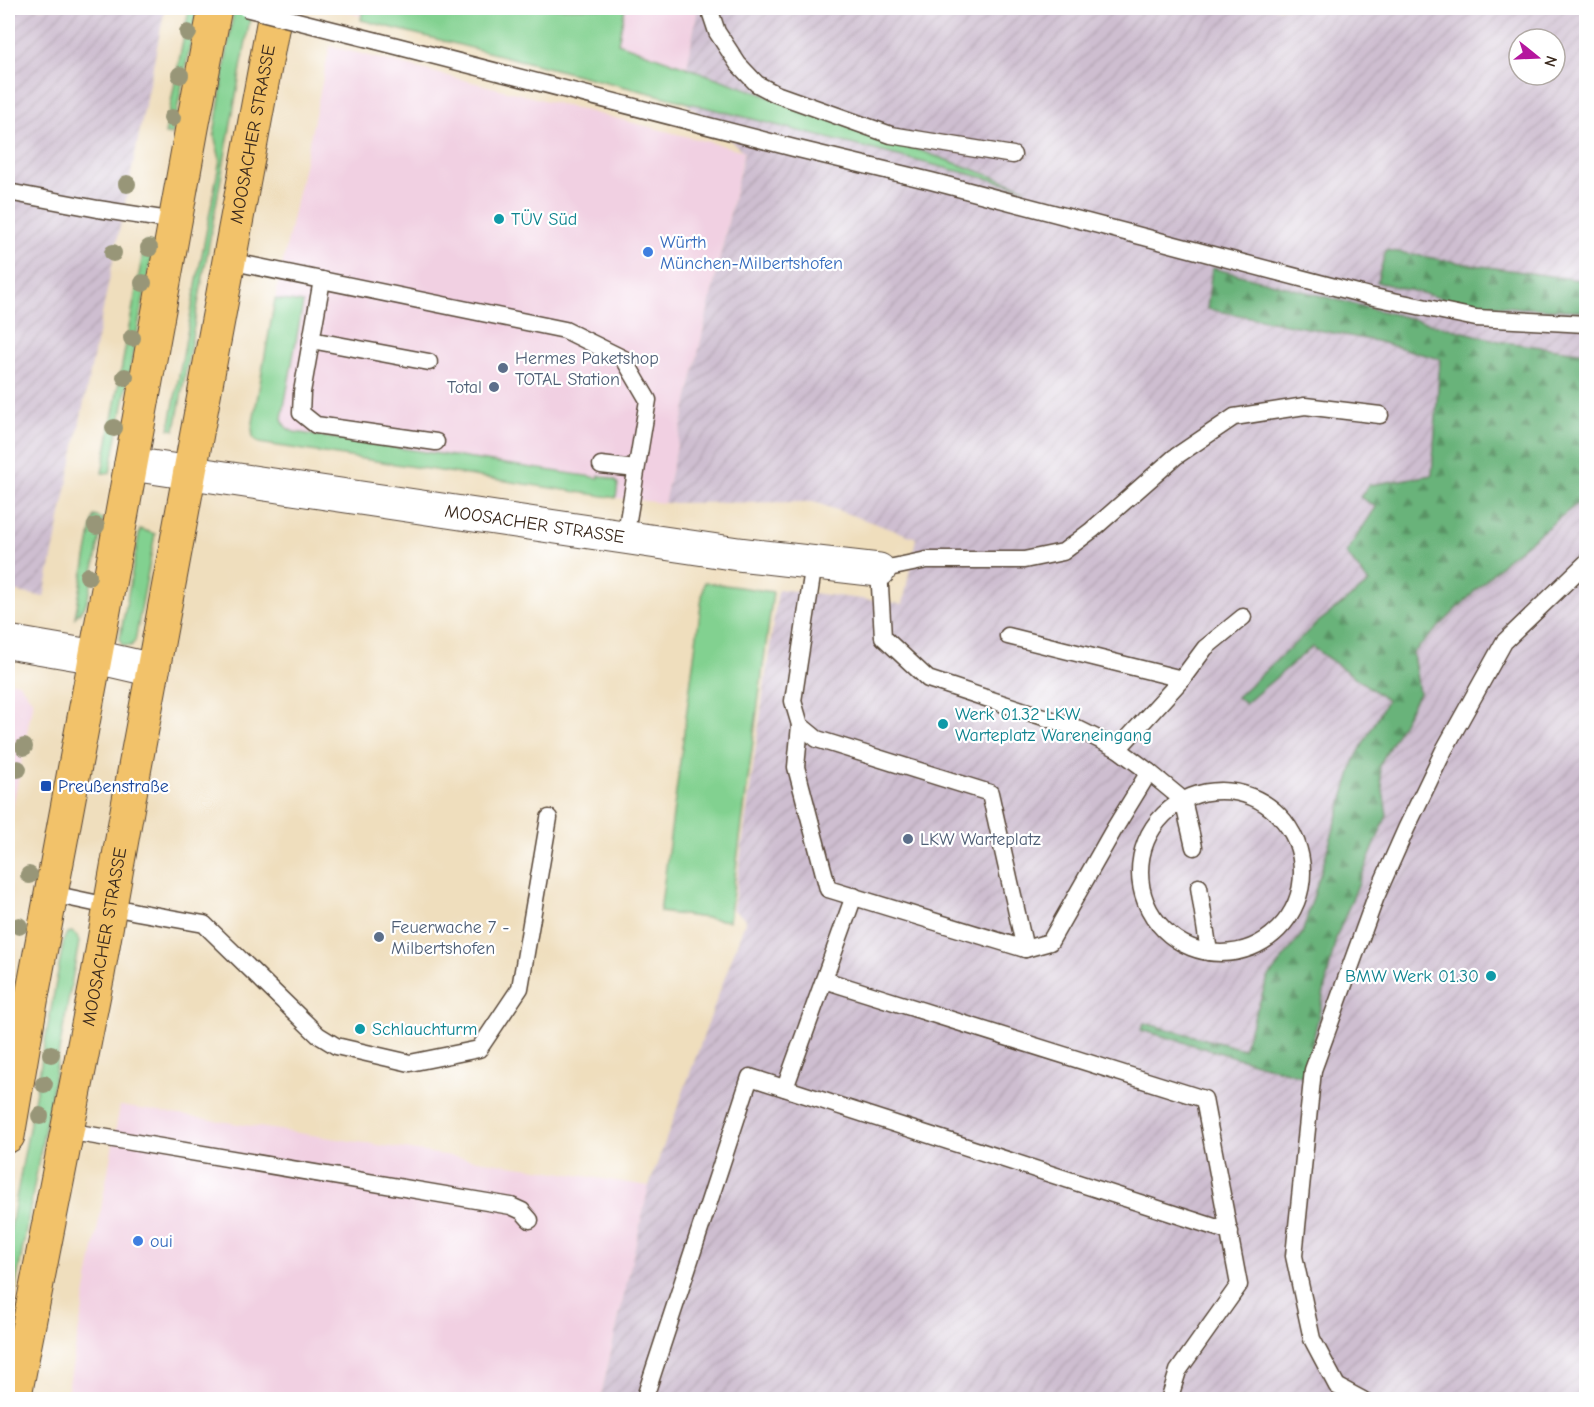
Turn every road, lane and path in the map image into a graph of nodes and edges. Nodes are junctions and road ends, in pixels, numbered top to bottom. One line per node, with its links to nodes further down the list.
1 (215, 8): 7 (main road)
2 (245, 8): 10 (lane, bridge)
3 (276, 8): 8 (main road, MOOSACHER STRASSE)
4 (710, 8): 5 (lane)
5 (1013, 156)
6 (8, 192): 7 (lane)
7 (175, 221): 15 (main road)
8 (229, 261): 9 (lane); 18 (main road, MOOSACHER STRASSE)
9 (322, 280): 11 (lane); 17 (lane)
10 (1587, 324)
11 (311, 340): 12 (lane); 14 (lane)
12 (429, 362)
13 (1380, 415): 22 (lane)
14 (436, 442)
15 (131, 464): 18 (street, MOOSACHER STRASSE); 26 (main road)
16 (601, 465): 17 (lane)
17 (636, 469): 19 (lane)
18 (190, 473): 19 (street, MOOSACHER STRASSE); 27 (main road, MOOSACHER STRASSE)
19 (625, 538): 20 (street, MOOSACHER STRASSE)
20 (814, 563): 22 (street, MOOSACHER STRASSE); 29 (lane)
21 (1587, 563): 51 (lane)
22 (879, 570): 30 (lane)
23 (1243, 617): 28 (lane)
24 (1008, 636): 28 (lane)
25 (8, 642): 26 (street)
26 (96, 657): 27 (street); 36 (main road)
27 (153, 670): 38 (main road, MOOSACHER STRASSE)
28 (1182, 679): 30 (lane)
29 (800, 725): 37 (lane); 39 (lane)
30 (1118, 749): 31 (lane)
31 (1149, 772): 32 (lane); 39 (lane)
32 (1183, 800): 34 (lane); 40 (lane); 40 (lane)
33 (549, 818): 38 (lane)
34 (1194, 847)
35 (1199, 887): 40 (lane)
36 (52, 894): 38 (lane); 43 (main road)
37 (854, 897): 39 (lane); 41 (lane)
38 (110, 906): 44 (main road, MOOSACHER STRASSE)
39 (1025, 949)
40 (1209, 952)
41 (824, 980): 42 (lane); 47 (lane)
42 (785, 1088): 47 (lane); 49 (lane)
43 (11, 1097): 45 (main road)
44 (66, 1131): 46 (lane); 48 (main road, MOOSACHER STRASSE)
45 (8, 1136)
46 (530, 1220)
47 (1230, 1232): 50 (lane)
48 (14, 1400)
49 (644, 1400)
50 (1169, 1400)
51 (1363, 1400)

